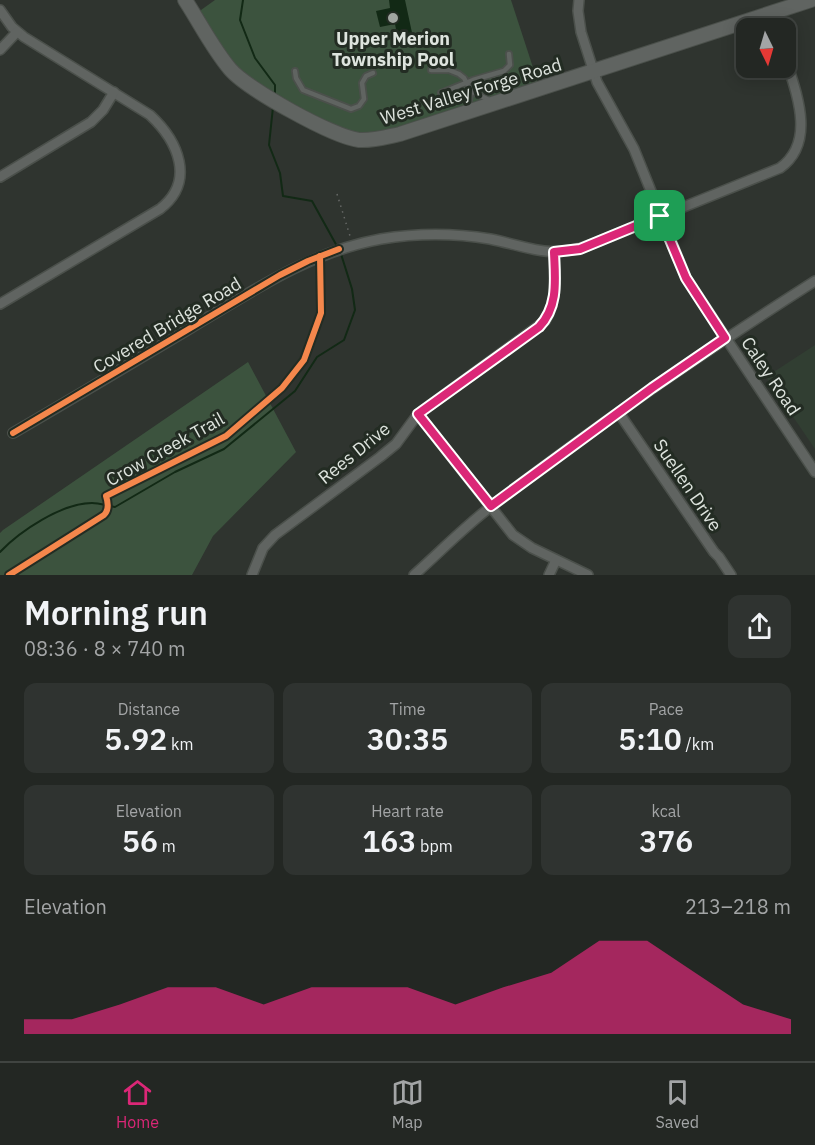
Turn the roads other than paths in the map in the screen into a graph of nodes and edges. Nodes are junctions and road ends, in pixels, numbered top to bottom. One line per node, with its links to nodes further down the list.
1 (185, 0): 20 (main road, West Valley Forge Road)
2 (579, 0): 12 (street, Caley Road)
3 (811, 0): 5 (main road, West Valley Forge Road)
4 (0, 10): 7 (street)
5 (771, 13): 6 (street); 12 (main road, West Valley Forge Road)
6 (773, 18)
7 (17, 32): 8 (street); 17 (street)
8 (0, 50)
9 (509, 54): 15 (lane)
10 (431, 70): 15 (lane)
11 (295, 71): 13 (lane)
12 (593, 72): 19 (main road, West Valley Forge Road); 22 (street, Caley Road)
13 (374, 73)
14 (791, 78): 22 (street, Covered Bridge Road)
15 (467, 83): 16 (lane); 18 (lane)
16 (471, 91): 19 (lane); 20 (lane)
17 (114, 92): 21 (street); 25 (street)
18 (441, 93)
19 (497, 103): 20 (main road, West Valley Forge Road)
20 (465, 113)
21 (0, 177)
22 (660, 216): 23 (street, Covered Bridge Road); 26 (street, Caley Road)
23 (554, 252): 28 (street, Rees Drive); 29 (street, Covered Bridge Road)
24 (815, 281): 26 (street)
25 (0, 304)
26 (725, 338): 27 (street); 30 (street, Caley Road)
27 (619, 413): 31 (street); 37 (street, Suellen Drive)
28 (418, 414): 31 (street); 33 (street, Rees Drive)
29 (13, 434)
30 (815, 472)
31 (491, 506): 32 (street); 34 (street)
32 (556, 560): 35 (street); 36 (street)
33 (252, 575)
34 (414, 575)
35 (549, 575)
36 (588, 575)
37 (731, 575)

